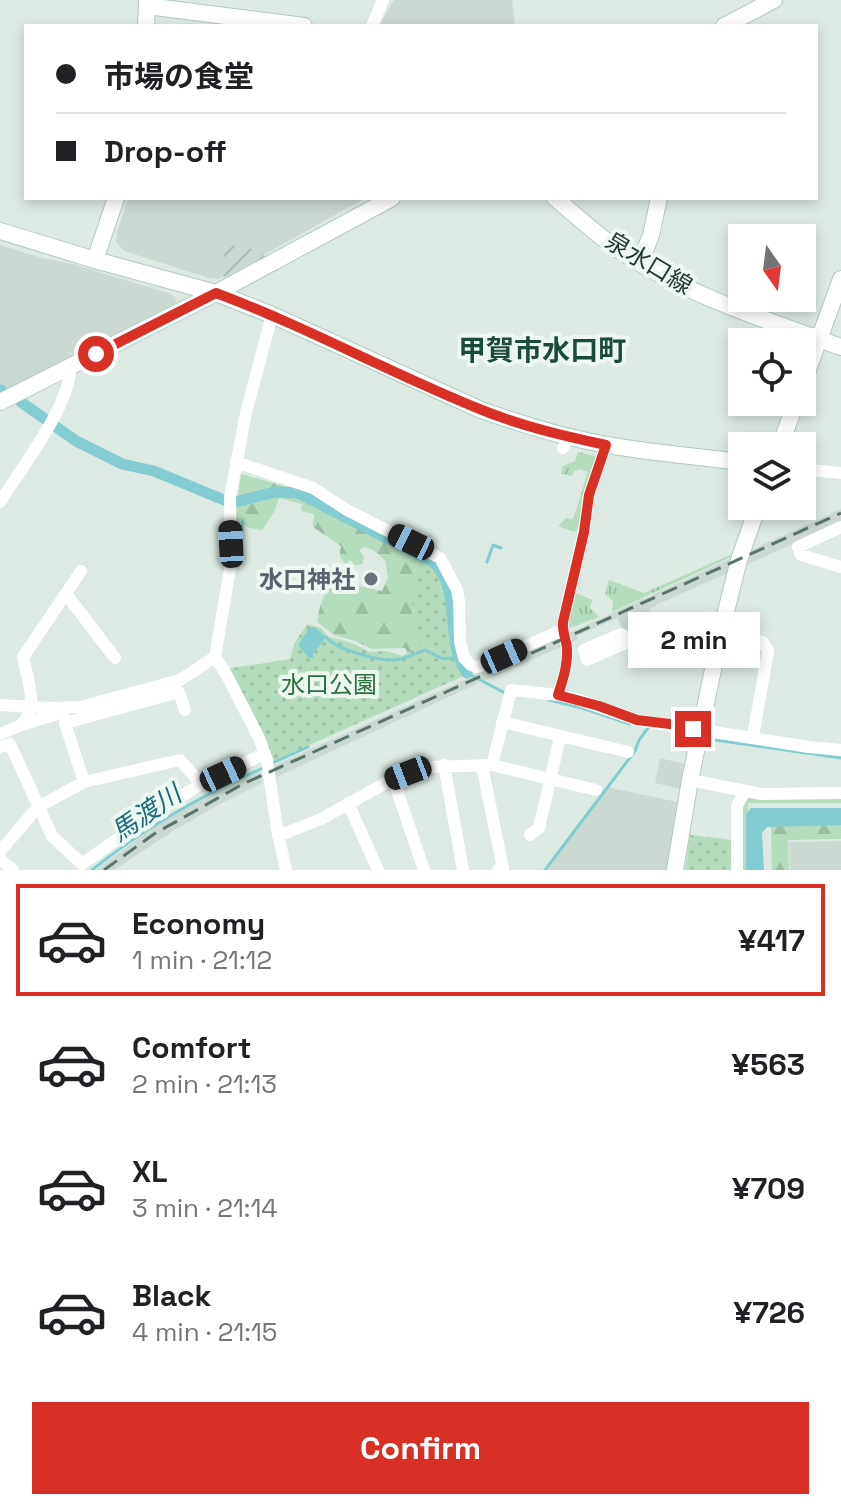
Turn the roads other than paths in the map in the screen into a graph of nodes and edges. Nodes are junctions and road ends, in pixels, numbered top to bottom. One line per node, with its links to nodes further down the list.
1 (383, 0): 6 (street)
2 (774, 0): 7 (street)
3 (147, 3): 4 (street); 5 (street)
4 (146, 24)
5 (290, 24)
6 (373, 24)
7 (728, 24)
8 (115, 200): 13 (street)
9 (388, 200): 16 (street)
10 (557, 200): 14 (street, 泉水口線)
11 (659, 200): 14 (street)
12 (0, 231): 13 (street)
13 (95, 260): 16 (street)
14 (640, 263): 18 (street, 泉水口線)
15 (841, 279): 18 (street)
16 (216, 293): 17 (street); 21 (street)
17 (272, 315): 23 (street); 25 (street)
18 (819, 339): 19 (street); 20 (street, 泉水口線)
19 (816, 347)
20 (841, 347)
21 (70, 367): 22 (street); 28 (street)
22 (0, 402)
23 (606, 445): 24 (street); 34 (street)
24 (728, 460)
25 (236, 462): 34 (street); 37 (street)
26 (816, 470): 27 (street)
27 (841, 473)
28 (0, 502)
29 (753, 520): 35 (street)
30 (841, 527): 31 (street)
31 (841, 567)
32 (81, 571): 33 (street)
33 (66, 594): 38 (street); 41 (street)
34 (562, 630): 39 (street)
35 (721, 631): 36 (street); 46 (street); 49 (street)
36 (632, 641)
37 (215, 657): 42 (street); 53 (street)
38 (115, 658)
39 (558, 695): 44 (street); 46 (street)
40 (0, 705): 41 (street)
41 (31, 707): 42 (street); 45 (street)
42 (80, 707): 45 (street)
43 (185, 710): 59 (street)
44 (502, 722): 48 (street); 55 (street)
45 (21, 725): 47 (street)
46 (700, 730): 49 (street); 58 (street)
47 (0, 734)
48 (560, 737): 52 (street); 57 (street)
49 (753, 737): 51 (street)
50 (0, 747): 65 (street)
51 (841, 750)
52 (628, 752)
53 (266, 761): 60 (street); 67 (street)
54 (444, 765): 55 (street); 56 (street); 74 (street)
55 (487, 766): 57 (street); 75 (street)
56 (393, 779): 64 (street); 73 (street)
57 (550, 779): 61 (street); 66 (street)
58 (690, 780): 62 (street); 76 (street)
59 (84, 782): 60 (street); 65 (street)
60 (201, 784): 65 (street)
61 (596, 790)
62 (745, 791): 63 (street); 77 (street)
63 (841, 793)
64 (348, 803): 67 (street); 72 (street)
65 (38, 807): 68 (street)
66 (530, 835)
67 (278, 836): 71 (street)
68 (0, 851)
69 (0, 859): 70 (street)
70 (13, 870)
71 (286, 870)
72 (378, 870)
73 (424, 870)
74 (463, 870)
75 (498, 870)
76 (675, 870)
77 (737, 870)

